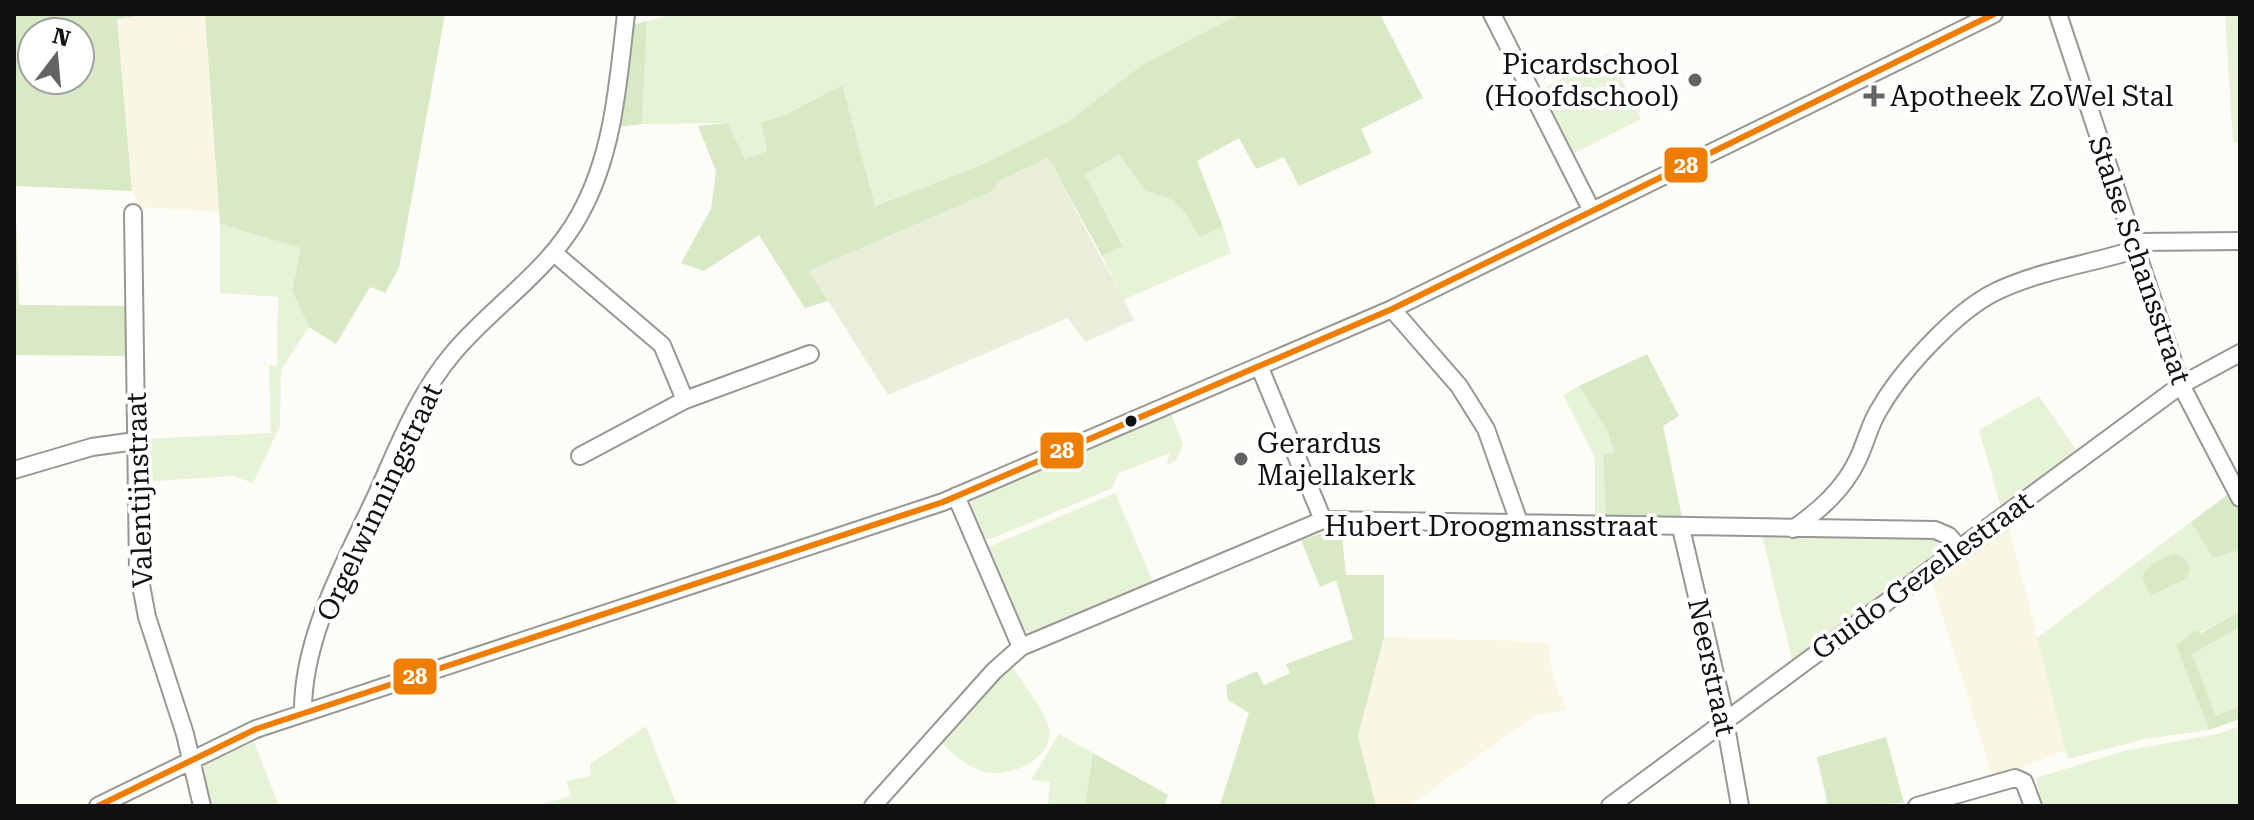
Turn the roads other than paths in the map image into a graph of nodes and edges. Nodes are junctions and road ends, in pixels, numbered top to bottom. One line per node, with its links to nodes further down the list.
1 (626, 14): 9 (street, Orgelwinningstraat)
2 (1492, 14): 5 (street)
3 (1994, 14): 5 (street)
4 (2058, 14): 8 (street, Stalse Schansstraat)
5 (1592, 211): 10 (street)
6 (133, 213): 16 (street, Valentijnstraat)
7 (2240, 241): 8 (street)
8 (2134, 250): 14 (street, Stalse Schansstraat); 24 (street)
9 (554, 253): 15 (street); 27 (street, Orgelwinningstraat)
10 (1392, 309): 13 (street); 22 (street)
11 (2240, 353): 14 (street, Guido Gezellestraat)
12 (810, 354): 15 (street)
13 (1260, 368): 19 (street); 21 (street)
14 (2181, 385): 20 (street, Stalse Schansstraat); 25 (street, Guido Gezellestraat)
15 (685, 400): 17 (street)
16 (135, 441): 18 (street); 29 (street, Valentijnstraat)
17 (580, 456)
18 (14, 470)
19 (956, 496): 26 (street); 27 (street)
20 (2240, 498)
21 (1323, 520): 22 (street, Hubert Droogmansstraat); 26 (street, Hubert Droogmansstraat)
22 (1519, 522): 23 (street, Hubert Droogmansstraat)
23 (1681, 528): 24 (street, Hubert Droogmansstraat); 28 (street, Neerstraat)
24 (1793, 529): 25 (street, Hubert Droogmansstraat)
25 (1958, 547): 28 (street, Guido Gezellestraat)
26 (1021, 647): 32 (street, Hubert Droogmansstraat)
27 (303, 713): 29 (street)
28 (1723, 722): 33 (street, Guido Gezellestraat); 34 (street, Neerstraat)
29 (190, 759): 30 (street); 31 (street, Valentijnstraat)
30 (98, 806)
31 (202, 806)
32 (873, 806)
33 (1610, 806)
34 (1740, 806)
35 (1917, 806): 36 (street)
36 (2033, 806)

